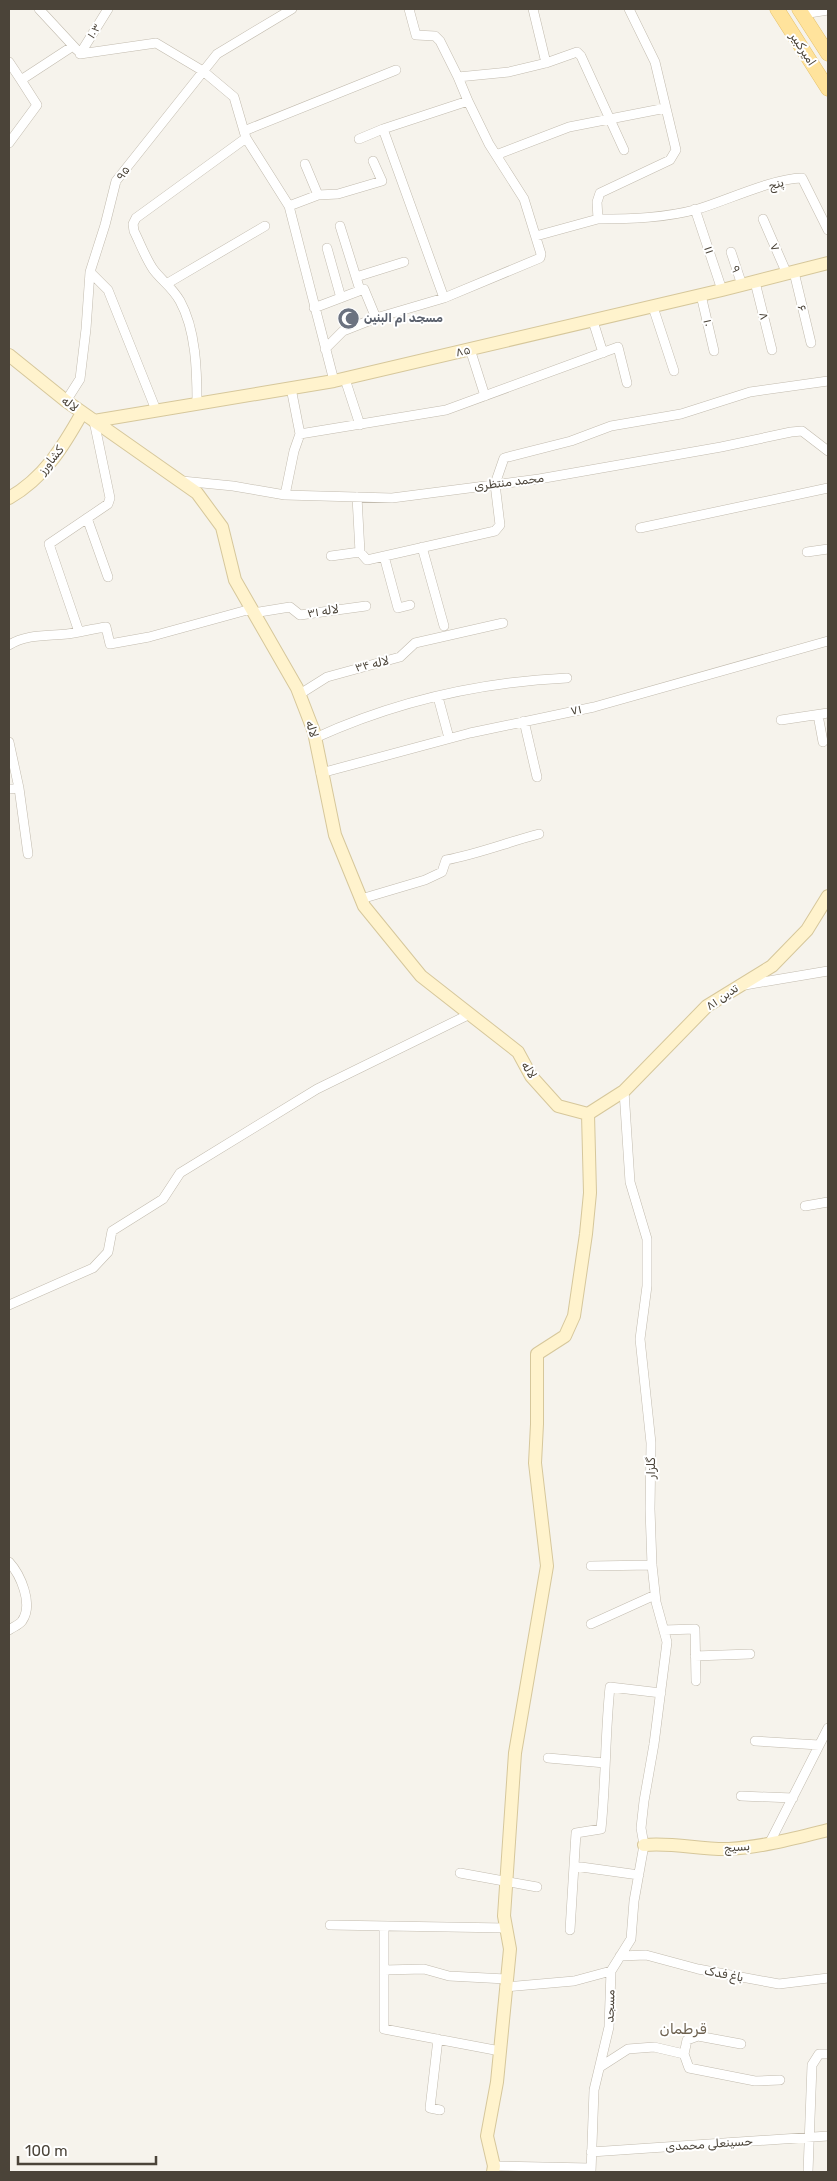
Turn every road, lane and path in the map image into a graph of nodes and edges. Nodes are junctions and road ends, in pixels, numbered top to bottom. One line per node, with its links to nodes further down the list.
1 (108, 9): 11 (street, ۱۰۳)
2 (292, 9): 16 (street, ۹۵)
3 (409, 9): 17 (street)
4 (532, 9): 14 (street)
5 (629, 9): 21 (street)
6 (777, 9): 19 (main road, امیرکبیر)
7 (41, 10): 10 (street)
8 (828, 10): 9 (street)
9 (801, 11): 12 (main road, امیرکبیر)
10 (74, 46): 11 (street); 18 (street)
11 (80, 54): 16 (street)
12 (828, 54)
13 (9, 62): 18 (street)
14 (546, 62): 17 (street); 22 (street)
15 (396, 70): 24 (street)
16 (203, 72): 24 (street); 44 (street, ۹۵)
17 (458, 77): 20 (street)
18 (21, 80): 26 (street)
19 (828, 89)
20 (468, 101): 23 (street); 28 (street)
21 (666, 108): 22 (street); 34 (street)
22 (611, 118): 27 (street); 28 (street)
23 (383, 129): 25 (street); 54 (street)
24 (245, 134): 32 (street); 47 (street)
25 (359, 139)
26 (9, 143)
27 (624, 150)
28 (496, 155): 39 (street)
29 (373, 161): 31 (street)
30 (305, 164): 31 (street)
31 (318, 195): 32 (street)
32 (289, 206): 56 (street)
33 (695, 210): 34 (street); 38 (street, پنج); 51 (street, ۱۱)
34 (598, 219): 39 (street)
35 (763, 219): 45 (street, ۷)
36 (265, 226): 47 (street)
37 (340, 226): 46 (street)
38 (828, 230)
39 (536, 236): 54 (street)
40 (327, 248): 53 (street)
41 (730, 252): 49 (street, ۹)
42 (404, 262): 46 (street)
43 (828, 263): 45 (street, ۸۵)
44 (90, 272): 72 (street, ۹۵); 74 (street)
45 (791, 273): 48 (street, ۸۵); 59 (street, ۶)
46 (356, 277): 50 (street)
47 (168, 282): 73 (street)
48 (756, 282): 49 (street, ۸۵); 62 (street, ۸)
49 (742, 285): 51 (street, ۸۵)
50 (360, 290): 53 (street); 57 (street)
51 (722, 290): 52 (street, ۸۵)
52 (701, 295): 55 (street, ۸۵); 63 (street, ۱۰)
53 (341, 298): 56 (street)
54 (444, 298): 57 (street)
55 (654, 306): 58 (street, ۸۵); 66 (street)
56 (314, 308): 60 (street)
57 (376, 318): 60 (street)
58 (593, 321): 61 (street, ۸۵); 64 (street)
59 (811, 343)
60 (325, 349): 67 (street)
61 (470, 349): 67 (street, ۸۵); 71 (street)
62 (772, 350)
63 (714, 351)
64 (603, 353): 69 (street); 71 (street)
65 (11, 360): 72 (street, لاله)
66 (674, 370)
67 (339, 380): 70 (street, ۸۵); 77 (street)
68 (828, 381): 81 (street)
69 (627, 383)
70 (290, 388): 73 (street, ۸۵); 78 (street)
71 (484, 396): 77 (street)
72 (66, 401): 75 (street, لاله)
73 (197, 403): 74 (street, ۸۵)
74 (156, 410): 76 (street, ۸۵)
75 (82, 413): 76 (street, لاله); 85 (street, کشاورز)
76 (94, 421): 80 (street, لاله); 86 (street)
77 (360, 425): 78 (street)
78 (300, 434): 83 (street)
79 (828, 451): 81 (street, محمد منتظری)
80 (181, 481): 83 (street, محمد منتظری); 97 (street, لاله)
81 (495, 484): 84 (street, محمد منتظری); 88 (street)
82 (828, 488): 87 (street)
83 (285, 495): 84 (street, محمد منتظری)
84 (357, 497): 90 (street)
85 (9, 498)
86 (87, 518): 94 (street); 100 (street)
87 (640, 528)
88 (422, 547): 93 (street); 99 (street)
89 (828, 549): 91 (street)
90 (360, 552): 92 (street); 93 (street)
91 (807, 552)
92 (331, 556)
93 (384, 556): 95 (street)
94 (108, 577)
95 (410, 605)
96 (366, 606): 97 (street, لاله ۳۱)
97 (252, 611): 100 (street, لاله ۳۱); 106 (street, لاله)
98 (503, 623): 106 (street, لاله ۳۴)
99 (444, 626)
100 (79, 632): 102 (street)
101 (9, 635): 102 (street)
102 (18, 639): 104 (street)
103 (828, 642): 111 (street, ۷۱)
104 (9, 645)
105 (567, 678): 107 (street)
106 (300, 694): 112 (street, لاله)
107 (438, 697): 112 (street); 113 (street)
108 (828, 713): 109 (street)
109 (818, 715): 110 (street); 115 (street)
110 (781, 720)
111 (524, 721): 113 (street, ۷۱); 117 (street)
112 (315, 738): 116 (street, لاله)
113 (449, 738): 116 (street, ۷۱)
114 (9, 742): 118 (street)
115 (823, 742)
116 (321, 773): 123 (street, لاله)
117 (537, 777)
118 (19, 788): 119 (street); 121 (street)
119 (9, 789)
120 (539, 834): 123 (street)
121 (28, 854)
122 (828, 896): 125 (street, تدین ۸۱)
123 (361, 899): 126 (street, لاله)
124 (828, 971): 125 (street)
125 (738, 986): 127 (street, تدین ۸۱)
126 (470, 1014): 128 (street, لاله); 131 (street)
127 (624, 1091): 128 (street, تدین ۸۱); 133 (street, گلزار)
128 (588, 1114): 156 (street)
129 (828, 1202): 130 (street)
130 (805, 1206)
131 (9, 1305)
132 (9, 1562): 137 (street)
133 (652, 1565): 134 (street); 135 (street, گلزار)
134 (591, 1566)
135 (655, 1595): 136 (street); 138 (street, گلزار)
136 (590, 1624)
137 (9, 1630)
138 (664, 1630): 140 (street); 142 (street, گلزار)
139 (750, 1654): 140 (street)
140 (695, 1656): 141 (street)
141 (696, 1681)
142 (661, 1693): 147 (street); 152 (street, گلزار)
143 (828, 1728): 145 (street)
144 (756, 1741): 145 (street)
145 (819, 1745): 149 (street)
146 (548, 1758): 147 (street)
147 (605, 1763): 153 (street)
148 (741, 1796): 149 (street)
149 (793, 1798): 151 (street)
150 (828, 1830): 151 (street, بسیج)
151 (769, 1844): 152 (street, بسیج)
152 (644, 1845): 155 (street, مسجد)
153 (574, 1866): 155 (street); 161 (street)
154 (460, 1874): 156 (street)
155 (639, 1875): 162 (street, مسجد)
156 (508, 1882): 157 (street); 160 (street)
157 (537, 1887)
158 (330, 1925): 159 (street)
159 (384, 1926): 160 (street); 163 (street)
160 (506, 1928): 166 (street)
161 (570, 1930)
162 (620, 1956): 164 (street, مسجد); 165 (street, باغ فدک)
163 (384, 1970): 166 (street); 167 (street)
164 (611, 1971): 166 (street); 172 (street, مسجد)
165 (828, 1978)
166 (506, 1983): 169 (street)
167 (438, 2039): 169 (street); 174 (street)
168 (741, 2044): 170 (street)
169 (500, 2050): 178 (street)
170 (684, 2054): 172 (street); 173 (street)
171 (828, 2054): 176 (street)
172 (600, 2066): 177 (street, مسجد)
173 (780, 2080)
174 (440, 2110)
175 (828, 2136): 176 (street, حسینعلی محمدی)
176 (810, 2138): 177 (street, حسینعلی محمدی); 180 (street)
177 (590, 2152): 179 (street, مسجد)
178 (493, 2169): 179 (street)
179 (590, 2170)
180 (808, 2172)

